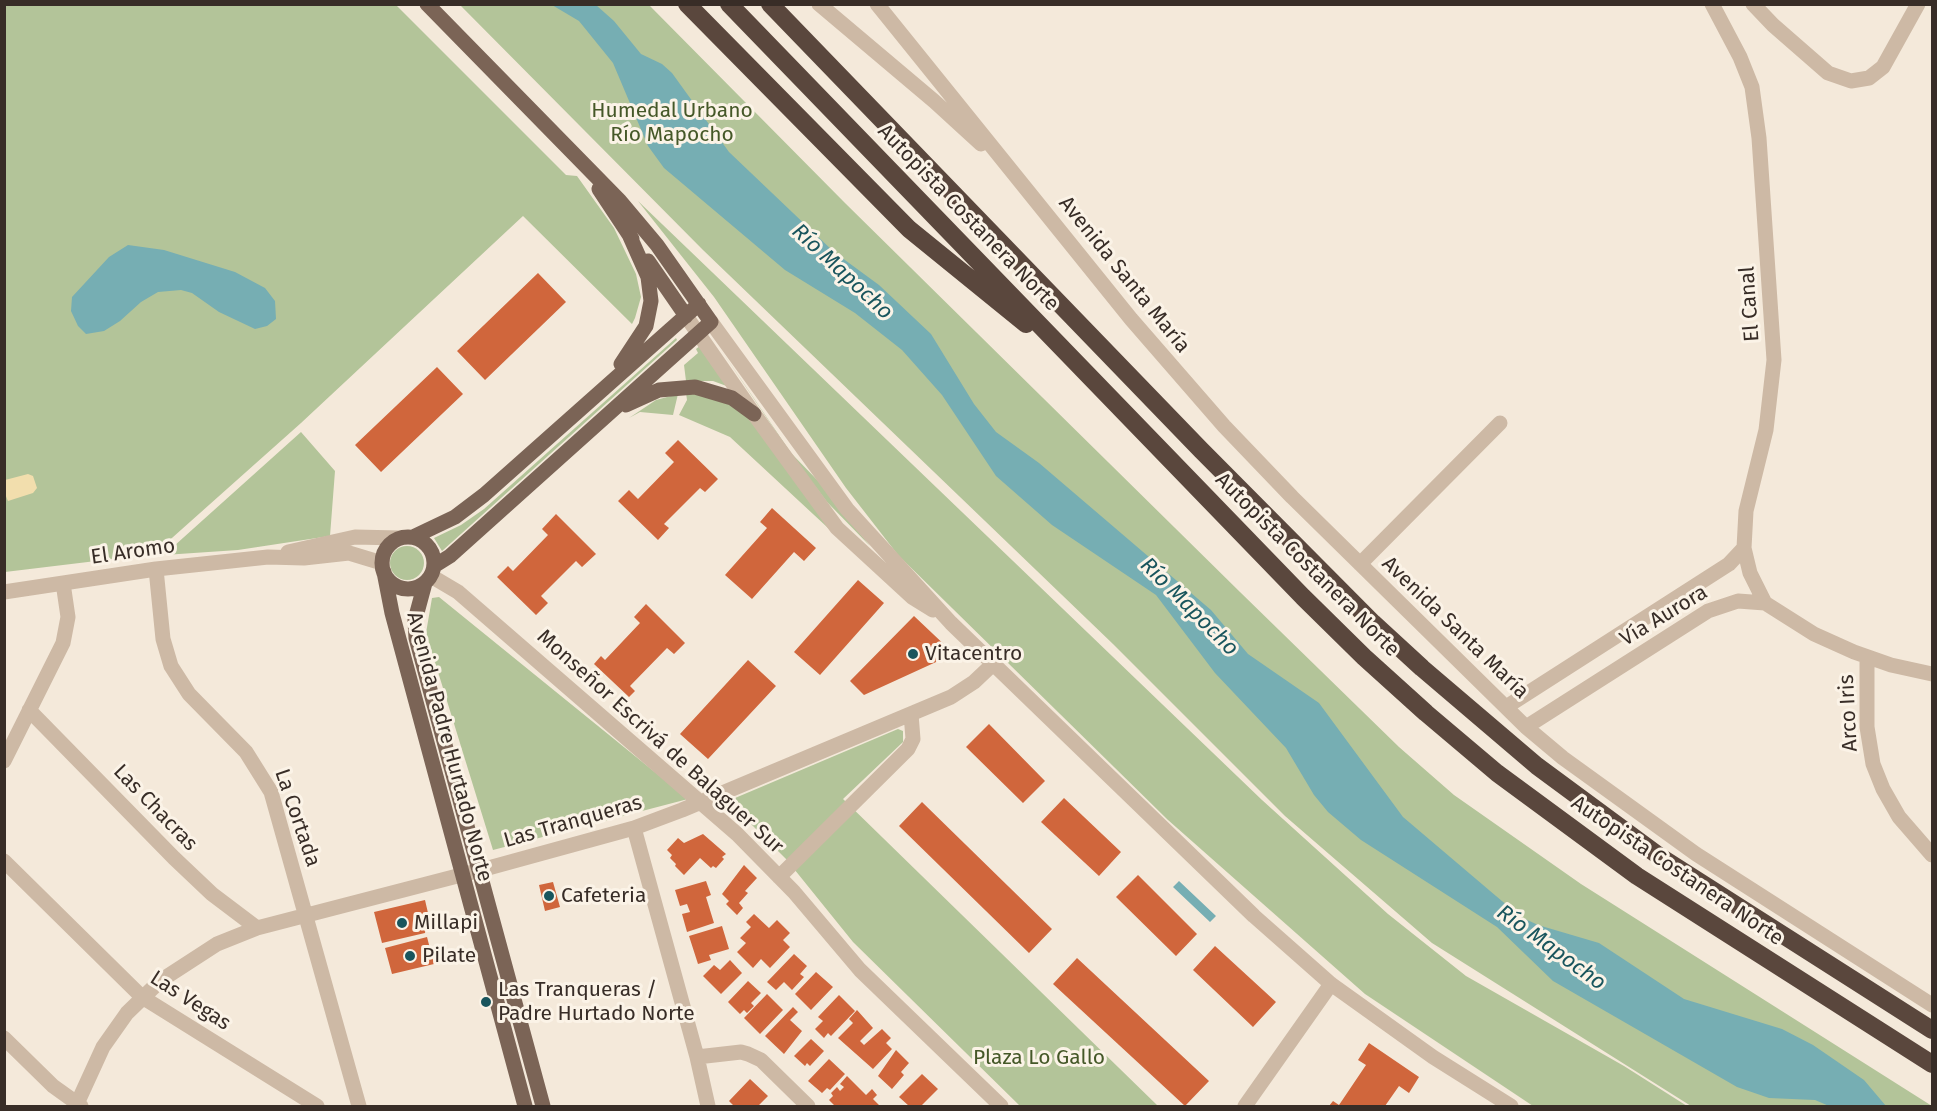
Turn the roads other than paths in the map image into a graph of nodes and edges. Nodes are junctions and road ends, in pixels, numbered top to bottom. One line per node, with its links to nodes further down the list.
1 (427, 4): 10 (main road)
2 (687, 4): 17 (highway)
3 (729, 4): 17 (highway, Autopista Costanera Norte)
4 (770, 4): 53 (highway, Autopista Costanera Norte)
5 (819, 4): 11 (street, Avenida Santa María)
6 (877, 4): 11 (street, Avenida Santa María)
7 (1712, 4): 23 (street, El Canal)
8 (1753, 4): 9 (street)
9 (1918, 4)
10 (584, 166): 12 (main road); 13 (main road)
11 (1028, 190): 25 (street, Avenida Santa María)
12 (627, 230): 14 (main road); 18 (main road)
13 (699, 304): 14 (main road); 15 (main road)
14 (686, 316): 16 (street); 18 (main road)
15 (711, 322): 16 (main road); 32 (street)
16 (699, 333): 19 (street); 20 (main road)
17 (1063, 348): 56 (highway, Autopista Costanera Norte)
18 (599, 393): 22 (main road)
19 (754, 414): 20 (main road); 32 (street)
20 (601, 420): 28 (main road)
21 (1500, 423): 25 (street)
22 (406, 538): 24 (street, El Aromo); 26 (main road); 28 (main road)
23 (1744, 548): 31 (street, El Canal); 36 (street, Vía Aurora)
24 (268, 557): 26 (street, El Aromo); 27 (street, El Aromo)
25 (1360, 564): 36 (street, Avenida Santa María)
26 (383, 568): 28 (main road); 46 (main road, Avenida Padre Hurtado Norte)
27 (156, 569): 29 (street, El Aromo); 48 (street, La Cortada)
28 (430, 575): 41 (street, Monseñor Escrivá de Balaguer Sur); 45 (main road, Avenida Padre Hurtado Norte)
29 (63, 583): 30 (street, El Aromo); 37 (street)
30 (4, 592)
31 (1765, 603): 33 (street, Vía Aurora); 39 (street, Vía Aurora)
32 (941, 614): 34 (street)
33 (1867, 657): 35 (street, Vía Aurora); 43 (street, Arco Iris)
34 (993, 664): 38 (street, Las Tranqueras); 50 (street)
35 (1932, 674)
36 (1506, 707): 39 (street, Avenida Santa María)
37 (29, 710): 40 (street); 49 (street, Las Chacras)
38 (911, 714): 41 (street, Las Tranqueras); 47 (street)
39 (1527, 727): 52 (street, Avenida Santa María)
40 (4, 761)
41 (700, 803): 42 (street, Las Tranqueras); 47 (street, Monseñor Escrivá de Balaguer Sur)
42 (634, 828): 45 (street, Las Tranqueras); 55 (street)
43 (1932, 855)
44 (4, 861): 51 (street, Las Vegas)
45 (480, 870): 46 (street, Las Tranqueras); 61 (main road, Avenida Padre Hurtado Norte)
46 (461, 876): 48 (street, Las Tranqueras); 60 (main road, Avenida Padre Hurtado Norte)
47 (779, 877): 64 (street, Monseñor Escrivá de Balaguer Sur)
48 (307, 916): 49 (street, Las Tranqueras); 59 (street, La Cortada)
49 (257, 928): 51 (street, Las Tranqueras)
50 (1330, 984): 65 (street); 66 (street)
51 (142, 997): 57 (street, Las Tranqueras); 58 (street, Las Vegas)
52 (1932, 1005)
53 (1932, 1030)
54 (4, 1038): 57 (street)
55 (697, 1057): 62 (street); 63 (street)
56 (1932, 1064)
57 (78, 1106)
58 (317, 1107)
59 (359, 1107)
60 (525, 1107)
61 (543, 1107)
62 (708, 1107)
63 (808, 1107)
64 (1001, 1107)
65 (1245, 1107)
66 (1511, 1107)

